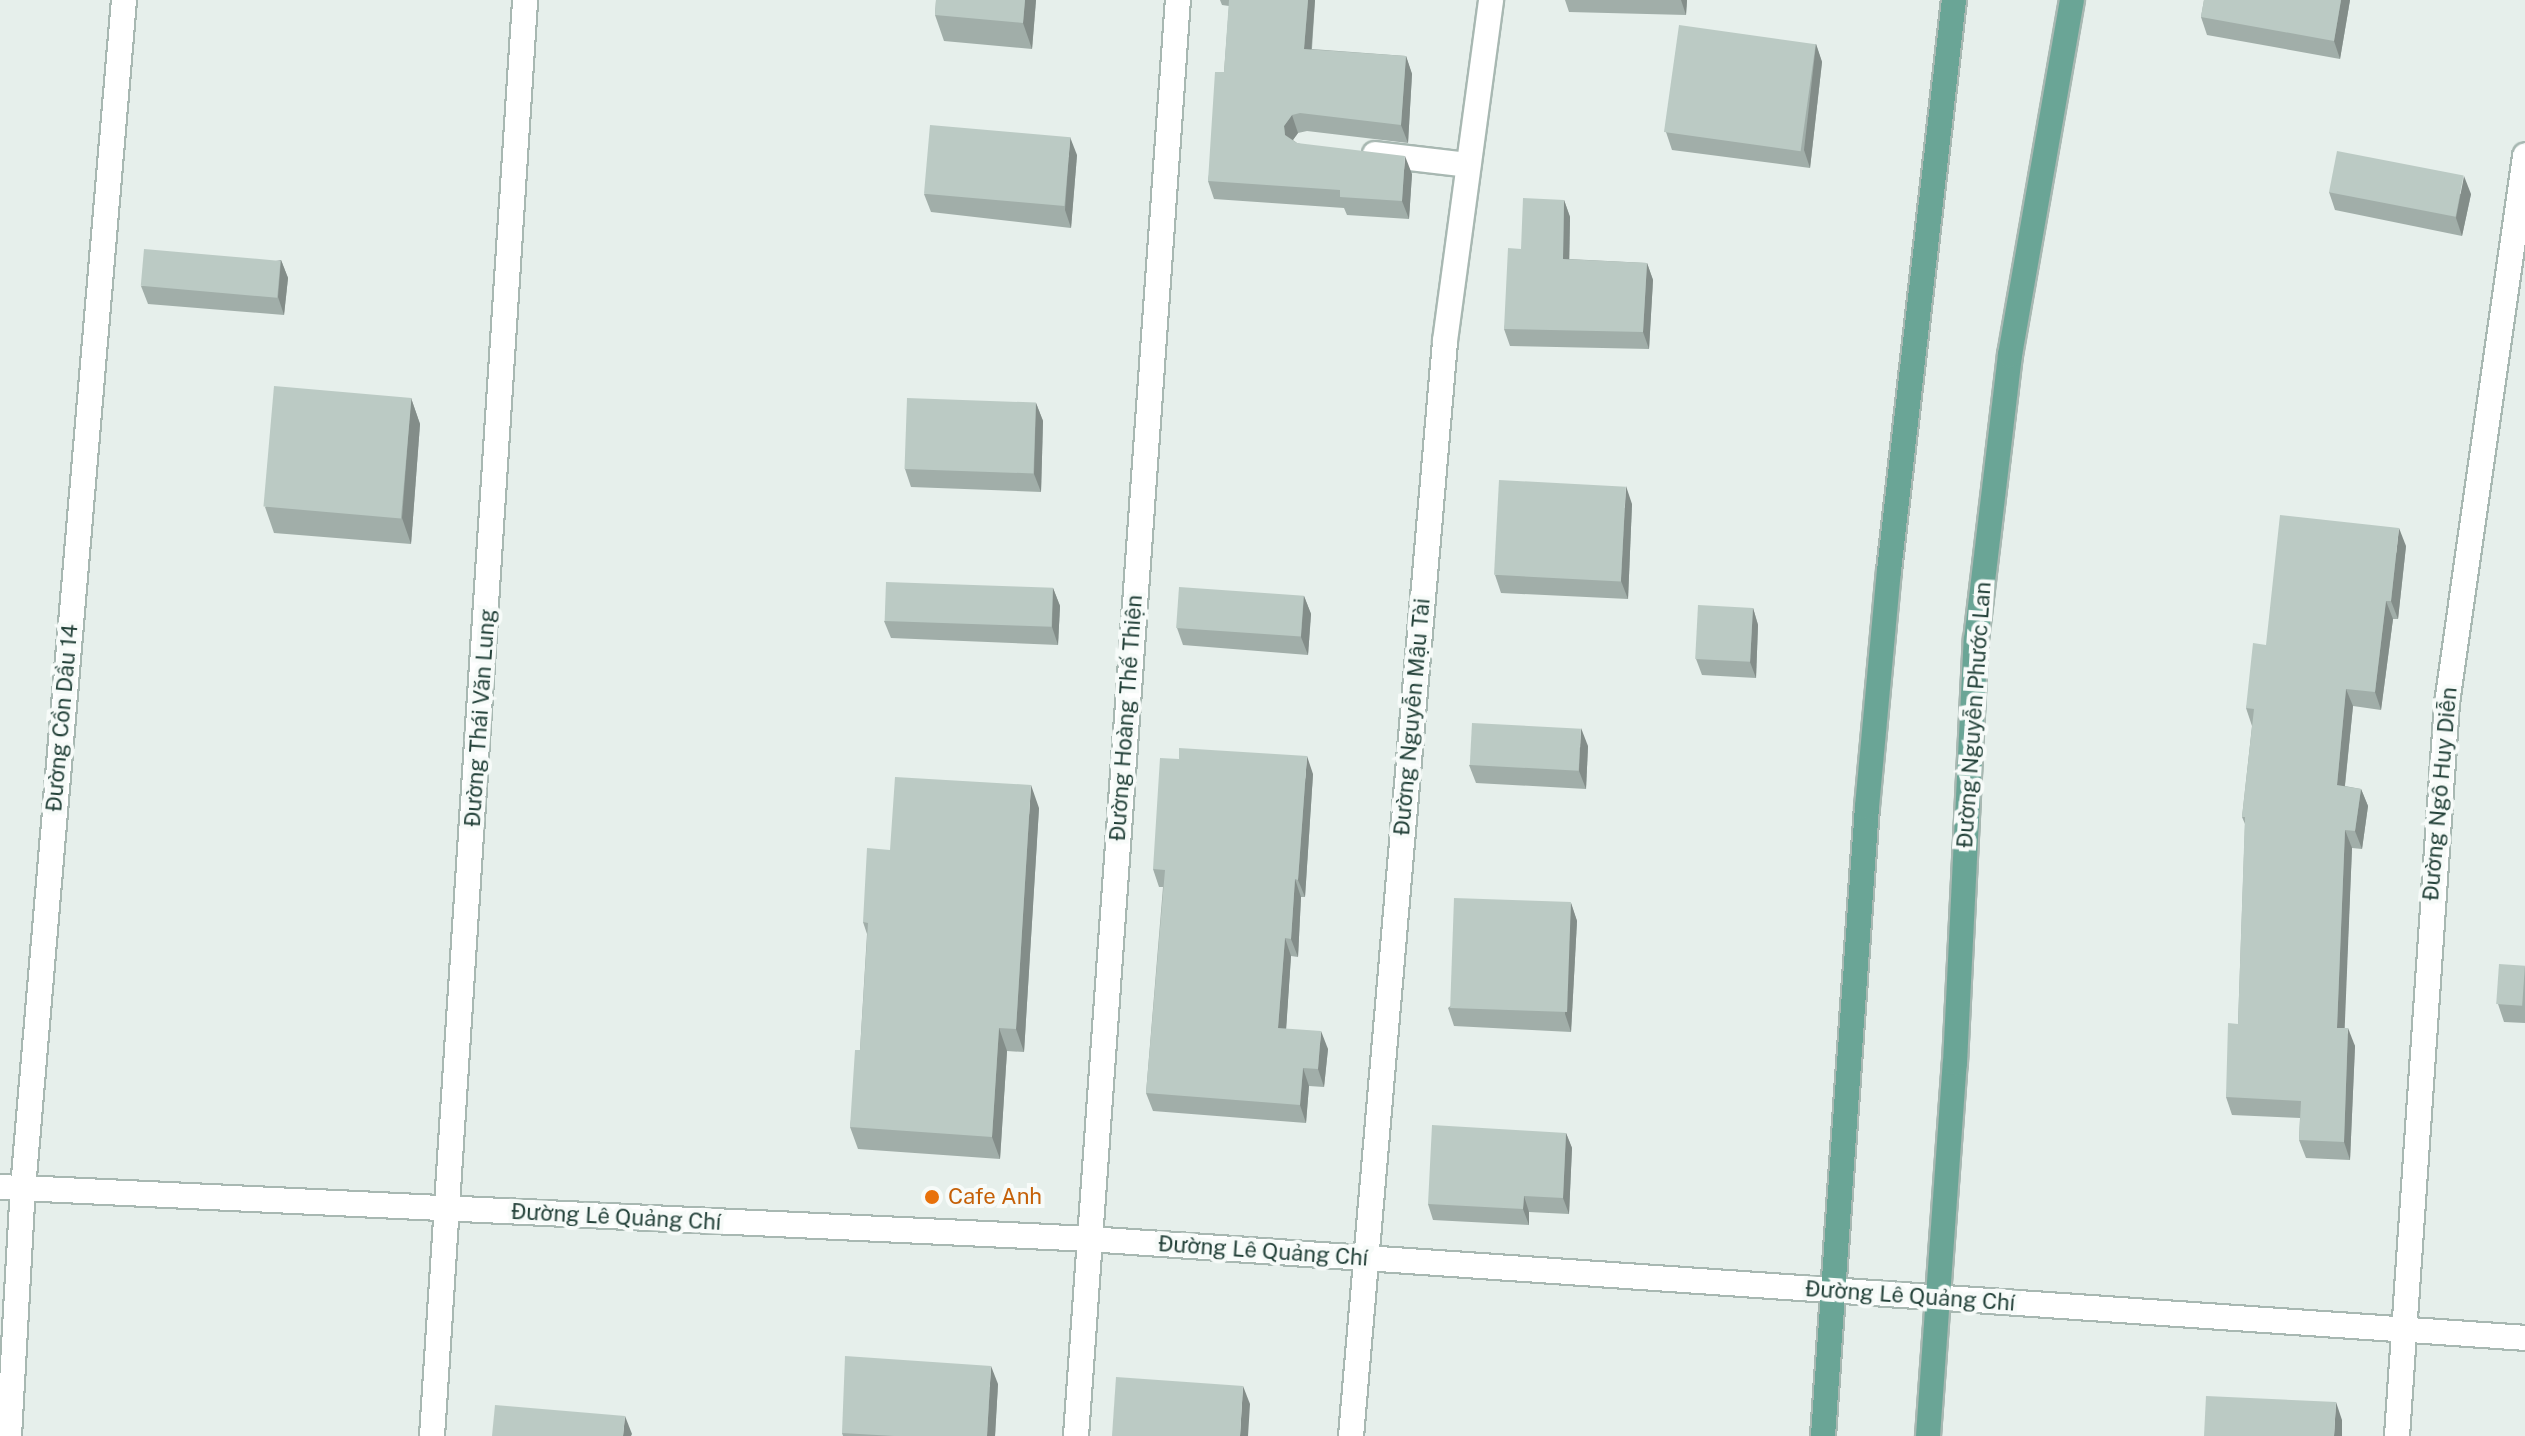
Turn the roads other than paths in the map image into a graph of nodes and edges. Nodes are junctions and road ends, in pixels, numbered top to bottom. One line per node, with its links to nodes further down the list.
1 (124, 0): 10 (street, Đường Cồn Dầu 14)
2 (525, 0): 11 (street, Đường Thái Văn Lung)
3 (1178, 0): 12 (street, Đường Hoàng Thế Thiện)
4 (1491, 0): 9 (street, Đường Nguyễn Mậu Tài)
5 (1954, 0): 14 (main road)
6 (2072, 0): 15 (main road, Đường Nguyễn Phước Lan)
7 (1350, 151): 9 (street)
8 (2525, 156): 16 (street, Đường Ngô Huy Diễn)
9 (1468, 165): 13 (street, Đường Nguyễn Mậu Tài)
10 (11, 1188): 11 (street, Đường Lê Quảng Chí); 18 (street, Đường Cồn Dầu 14)
11 (449, 1209): 12 (street, Đường Lê Quảng Chí); 19 (street, Đường Thái Văn Lung)
12 (1089, 1239): 13 (street, Đường Lê Quảng Chí); 20 (street, Đường Hoàng Thế Thiện)
13 (1364, 1258): 14 (street, Đường Lê Quảng Chí); 21 (street, Đường Nguyễn Mậu Tài)
14 (1833, 1290): 15 (street, Đường Lê Quảng Chí); 22 (main road)
15 (1938, 1298): 16 (street, Đường Lê Quảng Chí); 23 (main road, Đường Nguyễn Phước Lan)
16 (2404, 1330): 17 (street, Đường Lê Quảng Chí); 24 (street, Đường Ngô Huy Diễn)
17 (2525, 1338)
18 (9, 1436)
19 (432, 1436)
20 (1076, 1436)
21 (1351, 1436)
22 (1823, 1436)
23 (1928, 1436)
24 (2397, 1436)

